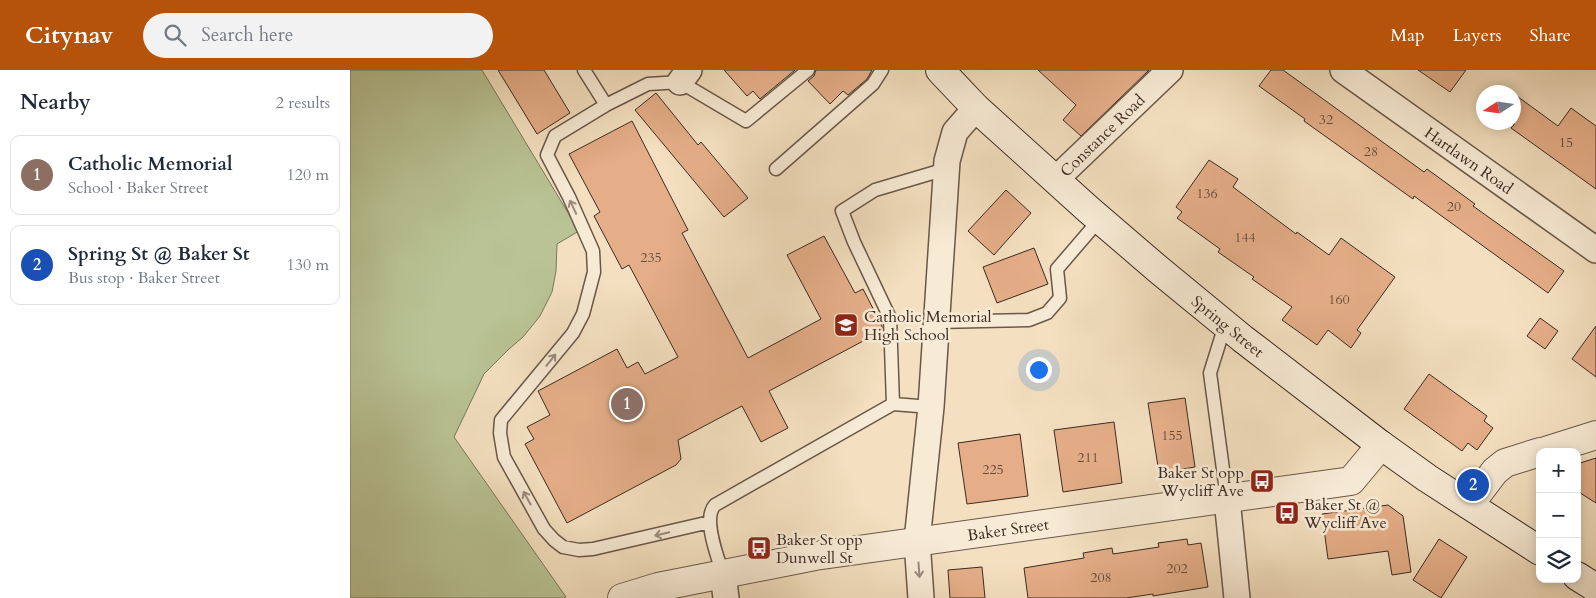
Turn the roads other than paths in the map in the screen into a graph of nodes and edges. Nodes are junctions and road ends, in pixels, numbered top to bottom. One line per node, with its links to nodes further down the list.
1 (584, 70): 8 (lane)
2 (808, 70): 7 (lane)
3 (882, 70): 10 (lane)
4 (940, 70): 9 (street, Spring Street)
5 (1170, 70): 12 (street, Constance Road)
6 (1343, 70): 14 (street, Hartlawn Road)
7 (685, 76): 8 (lane)
8 (606, 105): 25 (lane, one-way to 8)
9 (976, 108): 11 (street); 12 (street, Spring Street)
10 (776, 169)
11 (946, 169): 15 (street); 17 (lane)
12 (1056, 179): 13 (street, Spring Street)
13 (1100, 219): 15 (lane); 16 (street, Spring Street)
14 (1596, 250)
15 (936, 322): 18 (street)
16 (1225, 324): 20 (street, Spring Street); 23 (lane)
17 (893, 404): 18 (lane); 25 (lane)
18 (931, 407): 26 (street)
19 (1596, 435): 21 (street)
20 (1381, 445): 23 (street, Baker Street); 24 (street, Spring Street)
21 (1554, 448)
22 (1536, 454): 24 (street)
23 (1227, 499): 26 (street, Baker Street); 33 (street)
24 (1469, 505): 27 (street, Spring Street)
25 (710, 522): 29 (lane)
26 (917, 541): 29 (street, Baker Street); 32 (street, one-way to 32)
27 (1536, 548)
28 (1581, 579): 30 (street)
29 (724, 586): 31 (street, Baker Street)
30 (1596, 588)
31 (622, 598)
32 (921, 598)
33 (1237, 598)

